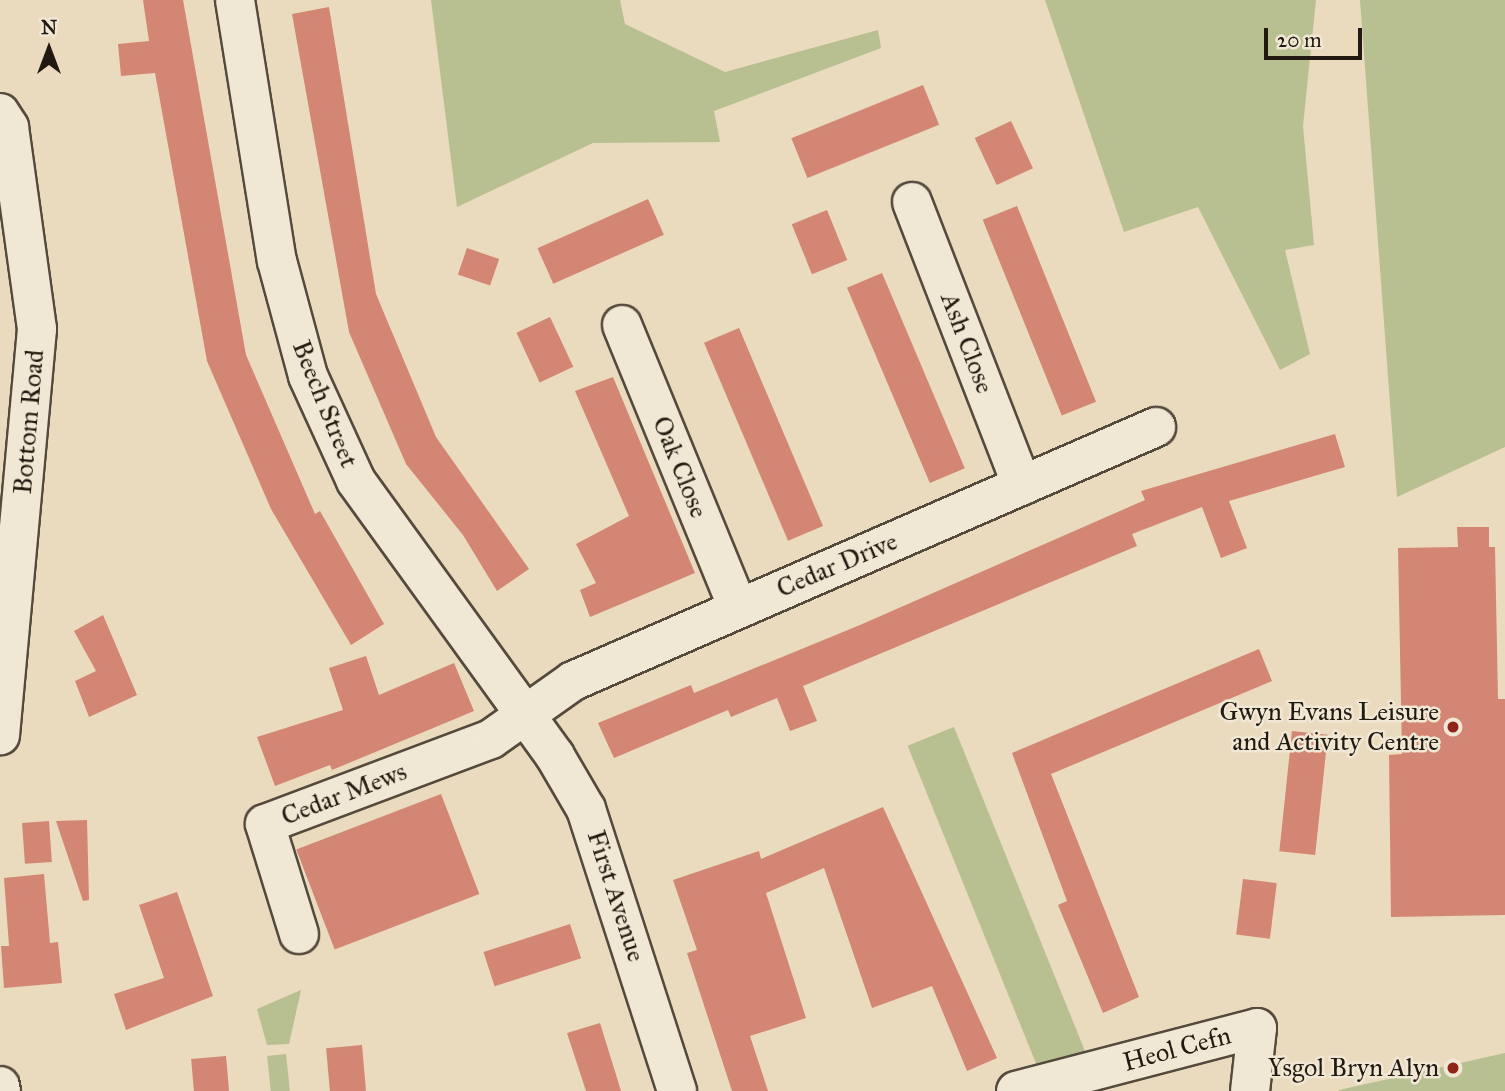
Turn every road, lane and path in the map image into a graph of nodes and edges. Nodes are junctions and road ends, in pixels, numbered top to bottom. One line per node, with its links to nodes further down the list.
1 (235, 0): 8 (street, Beech Street)
2 (0, 113): 9 (street, Bottom Road)
3 (912, 202): 6 (street, Ash Close)
4 (622, 326): 7 (street, Oak Close)
5 (1156, 427): 6 (street, Cedar Drive)
6 (1022, 485): 7 (street, Cedar Drive)
7 (738, 608): 8 (street, Cedar Drive)
8 (526, 716): 10 (street, Cedar Mews); 11 (street, First Avenue)
9 (0, 735)
10 (299, 934)
11 (677, 1091)
12 (1016, 1091): 13 (street, Heol Cefn)
13 (1250, 1091)

